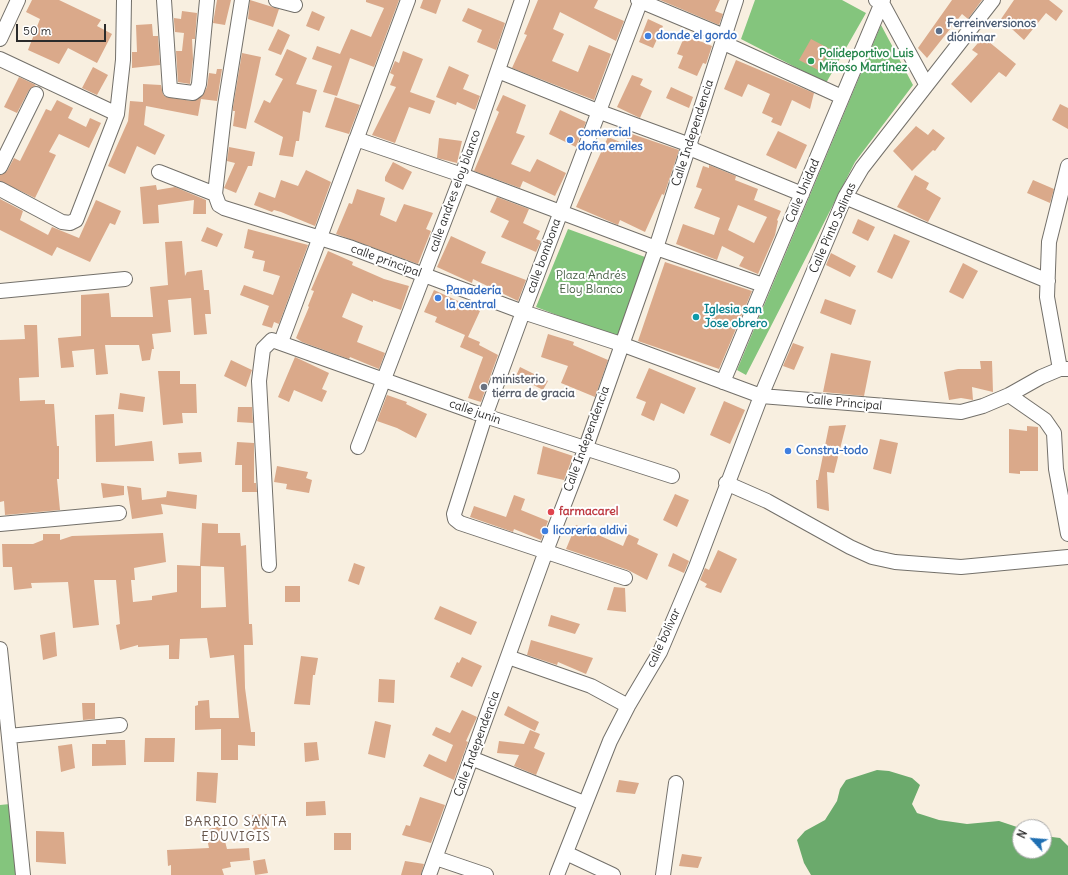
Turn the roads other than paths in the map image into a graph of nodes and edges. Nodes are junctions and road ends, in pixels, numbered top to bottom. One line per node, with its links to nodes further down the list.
1 (18, 0): 15 (street)
2 (124, 0): 22 (street)
3 (164, 0): 4 (street)
4 (207, 0)
5 (242, 0): 30 (street)
6 (276, 0): 13 (street)
7 (408, 0): 23 (street)
8 (522, 0): 17 (street, calle andres eloy blanco)
9 (639, 0): 14 (street); 21 (street, calle bombona)
10 (736, 0): 14 (street, Calle Independencia)
11 (993, 0): 18 (street, Calle Pinto Salinas)
12 (880, 1): 18 (street); 20 (street, Calle Unidad)
13 (295, 4)
14 (724, 36): 20 (street); 24 (street, Calle Independencia)
15 (0, 39)
16 (0, 59): 22 (street)
17 (498, 71): 21 (street); 28 (street, calle andres eloy blanco)
18 (926, 84): 32 (street, Calle Pinto Salinas)
19 (36, 94): 26 (street)
20 (842, 97): 31 (street, Calle Unidad)
21 (600, 112): 24 (street); 33 (street, calle bombona)
22 (117, 114): 29 (street)
23 (356, 139): 28 (street); 34 (street)
24 (690, 144): 31 (street); 35 (street, Calle Independencia)
25 (1068, 166): 38 (street)
26 (0, 167)
27 (159, 172): 30 (street)
28 (462, 175): 33 (street); 36 (street, calle andres eloy blanco)
29 (0, 189)
30 (215, 194): 34 (street, calle principal)
31 (802, 194): 39 (street, Calle Unidad)
32 (845, 197): 38 (street); 48 (street, Calle Pinto Salinas)
33 (560, 212): 35 (street); 41 (street, calle bombona)
34 (320, 239): 36 (street, calle principal); 42 (street)
35 (656, 248): 39 (street); 43 (street, Calle Independencia)
36 (424, 275): 41 (street, calle principal); 45 (street, calle andres eloy blanco)
37 (125, 279): 40 (street)
38 (1048, 281): 44 (street)
39 (763, 285): 46 (street, Calle Unidad)
40 (0, 291)
41 (524, 312): 43 (street, calle principal); 49 (street, calle bombona)
42 (281, 342): 45 (street, calle junin); 59 (street)
43 (621, 344): 46 (street, Calle Principal); 51 (street, Calle Independencia)
44 (1064, 369): 47 (street, Calle Principal)
45 (383, 380): 49 (street, calle junin); 50 (street, calle andres eloy blanco)
46 (722, 382): 48 (street, Calle Principal)
47 (1010, 395): 48 (street, Calle Principal); 56 (street)
48 (761, 396): 53 (street, calle bolívar)
49 (486, 416): 51 (street, calle junin); 57 (street, calle bombona)
50 (358, 447)
51 (585, 450): 52 (street, calle junin); 57 (street, Calle Independencia)
52 (672, 476)
53 (726, 483): 58 (street); 64 (street, calle bolívar)
54 (119, 513): 55 (street)
55 (0, 524)
56 (1068, 534)
57 (546, 551): 60 (street); 62 (street, Calle Independencia)
58 (1068, 557)
59 (269, 565)
60 (625, 578)
61 (0, 649): 63 (street)
62 (508, 656): 64 (street); 67 (street, Calle Independencia)
63 (1, 674): 66 (street)
64 (628, 706): 69 (street, calle bolívar)
65 (120, 725): 66 (street)
66 (9, 736): 72 (street)
67 (471, 758): 69 (street); 71 (street, Calle Independencia)
68 (676, 783): 77 (street)
69 (584, 803): 70 (street, calle bolívar)
70 (566, 853): 75 (street, calle bolívar); 76 (street)
71 (436, 858): 73 (street, Calle Independencia); 74 (street)
72 (23, 875)
73 (429, 875)
74 (486, 875)
75 (557, 875)
76 (613, 875)
77 (664, 875)

